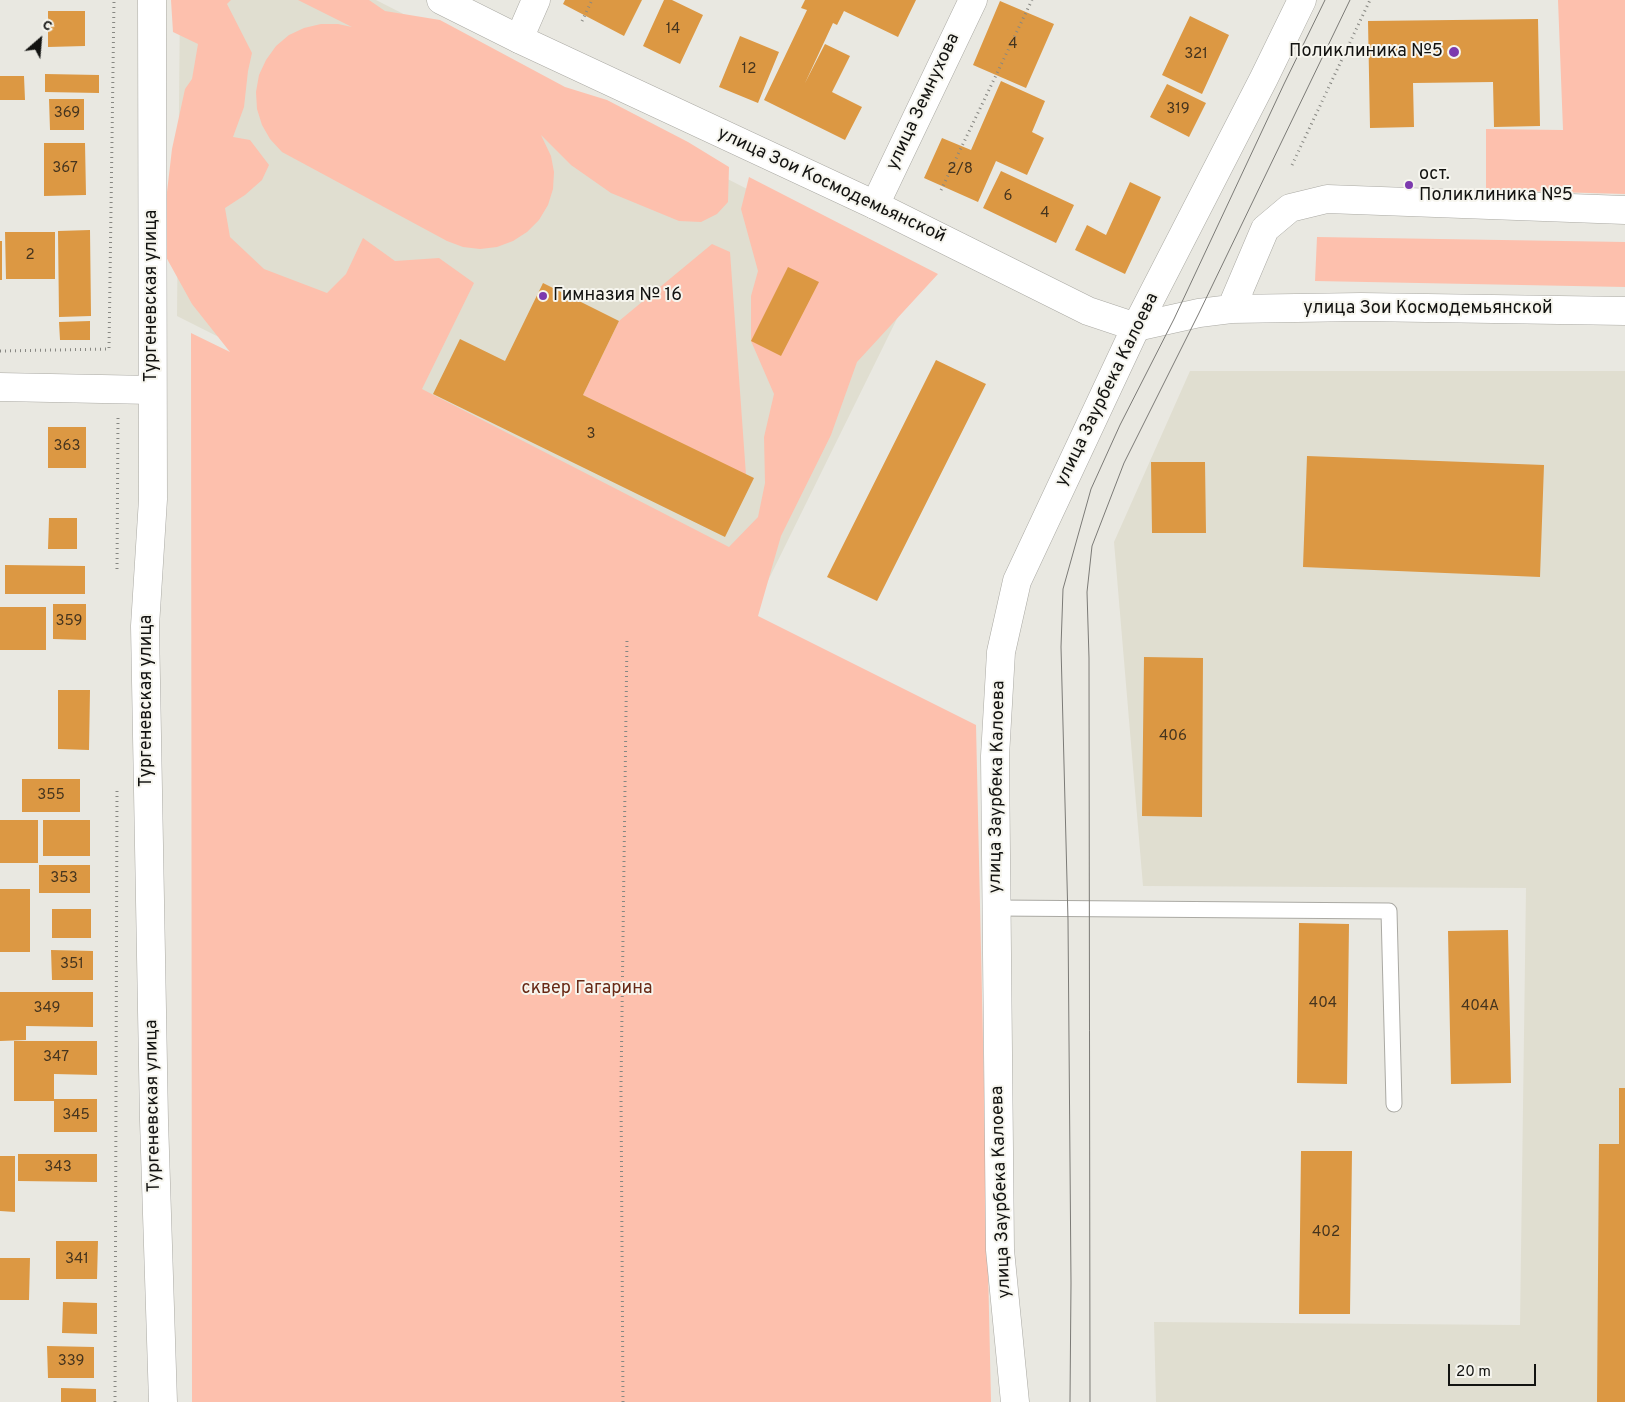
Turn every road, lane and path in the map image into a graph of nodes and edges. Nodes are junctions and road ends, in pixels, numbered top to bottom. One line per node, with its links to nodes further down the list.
1 (114, 0): 19 (path)
2 (152, 0): 21 (street, Тургеневская улица)
3 (440, 0): 11 (street, улица Зои Космодемьянской)
4 (536, 0): 11 (street)
5 (592, 0): 10 (path)
6 (973, 0): 14 (street, улица Земнухова)
7 (1032, 0): 13 (path)
8 (1302, 0): 18 (street, улица Заурбека Калоева)
9 (1370, 0): 12 (path)
10 (582, 22)
11 (519, 39): 14 (street, улица Зои Космодемьянской)
12 (1292, 165)
13 (941, 190)
14 (875, 204): 18 (street, улица Зои Космодемьянской)
15 (1625, 210): 16 (street)
16 (1231, 309): 17 (street, улица Зои Космодемьянской); 18 (street, улица Зои Космодемьянской)
17 (1625, 311)
18 (1136, 327): 26 (street, улица Заурбека Калоева)
19 (0, 351)
20 (0, 387): 21 (street)
21 (152, 390): 29 (street, Тургеневская улица)
22 (118, 415): 23 (path)
23 (117, 575)
24 (627, 638): 30 (path)
25 (117, 784): 28 (path)
26 (997, 908): 27 (lane); 31 (street, улица Заурбека Калоева)
27 (1394, 1104)
28 (115, 1402)
29 (163, 1402)
30 (622, 1402)
31 (1014, 1402)

